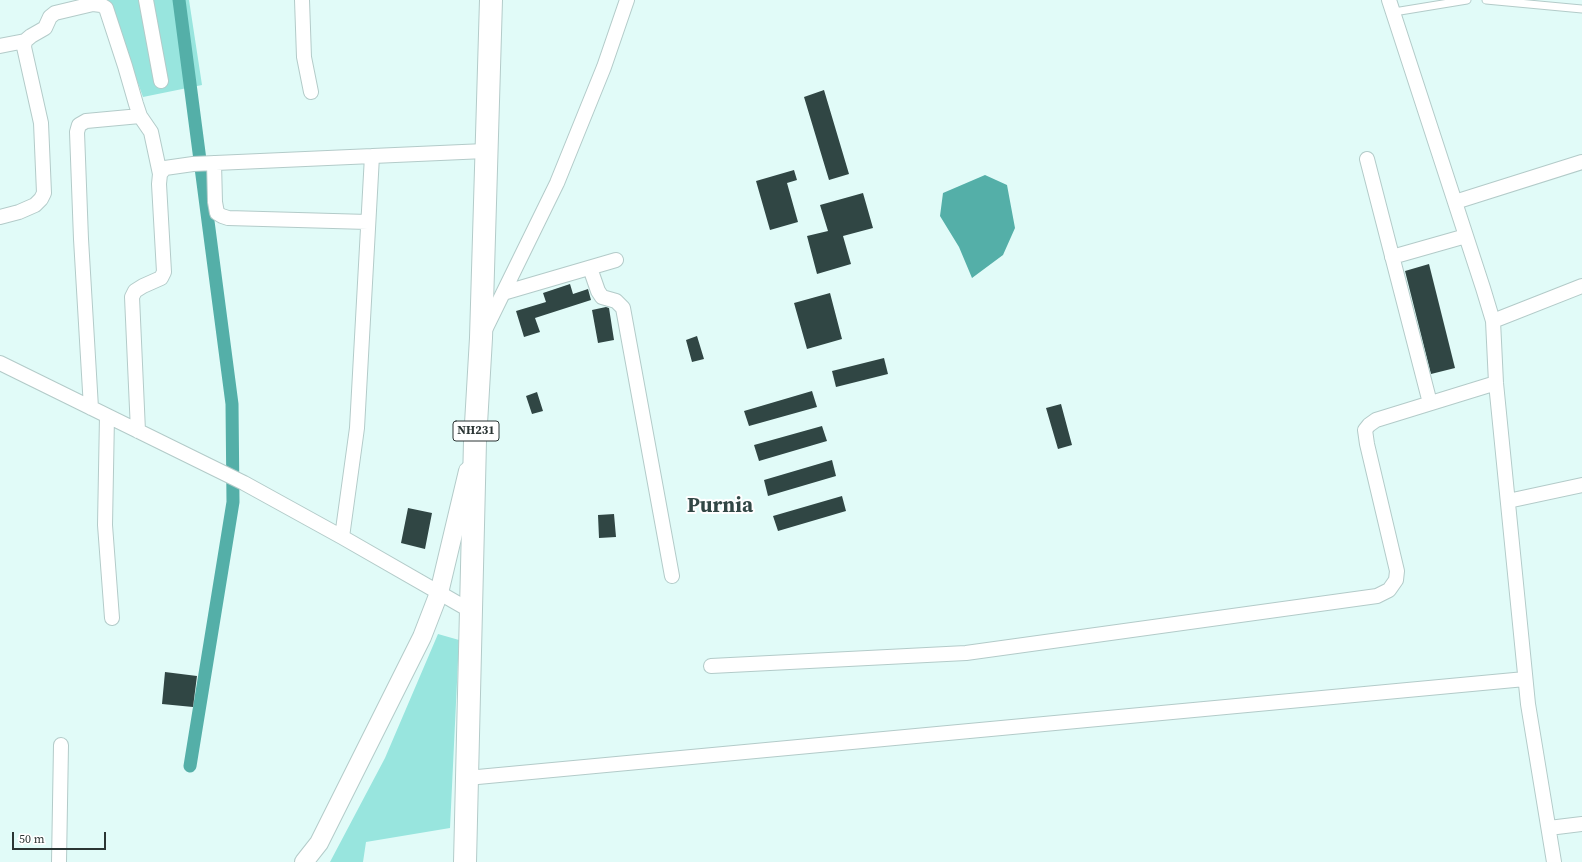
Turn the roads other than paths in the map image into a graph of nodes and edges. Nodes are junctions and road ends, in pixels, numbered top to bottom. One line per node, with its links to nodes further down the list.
1 (146, 0): 11 (street)
2 (302, 0): 12 (street)
3 (491, 0): 14 (highway, NH231)
4 (627, 0): 28 (street)
5 (1466, 0): 7 (lane)
6 (1486, 0): 8 (lane)
7 (1392, 6): 20 (street)
8 (1582, 9)
9 (25, 41): 10 (street); 13 (street); 21 (street)
10 (0, 46)
11 (161, 81)
12 (311, 92)
13 (140, 116): 19 (street); 34 (street)
14 (485, 151): 15 (street); 30 (highway, NH231)
15 (372, 156): 18 (street); 22 (street)
16 (1367, 159): 24 (street)
17 (1582, 162): 20 (street)
18 (204, 164): 19 (street); 22 (street)
19 (160, 174): 36 (street)
20 (1455, 202): 23 (street)
21 (0, 217)
22 (368, 222): 40 (street)
23 (1466, 236): 24 (street); 29 (street)
24 (1392, 257): 33 (street)
25 (616, 260): 26 (street)
26 (590, 268): 28 (street); 41 (street)
27 (1582, 286): 29 (street)
28 (503, 293): 30 (street)
29 (1493, 321): 32 (street)
30 (481, 338): 37 (highway, NH231)
31 (0, 362): 34 (street)
32 (1496, 382): 33 (street); 39 (street)
33 (1430, 403): 45 (street)
34 (91, 408): 35 (street)
35 (107, 416): 36 (street); 44 (street)
36 (138, 431): 40 (street)
37 (476, 440): 42 (street); 43 (highway, NH231)
38 (1582, 485): 39 (street)
39 (1508, 501): 46 (street)
40 (342, 537): 42 (street)
41 (672, 576)
42 (439, 594): 43 (street); 52 (street)
43 (471, 611): 48 (highway, NH231)
44 (112, 618)
45 (711, 666)
46 (1526, 679): 48 (street); 50 (street)
47 (62, 745): 51 (street)
48 (467, 778): 53 (highway, NH231)
49 (1582, 824): 50 (street)
50 (1549, 828): 54 (street)
51 (59, 862)
52 (304, 862)
53 (465, 862)
54 (1554, 862)

